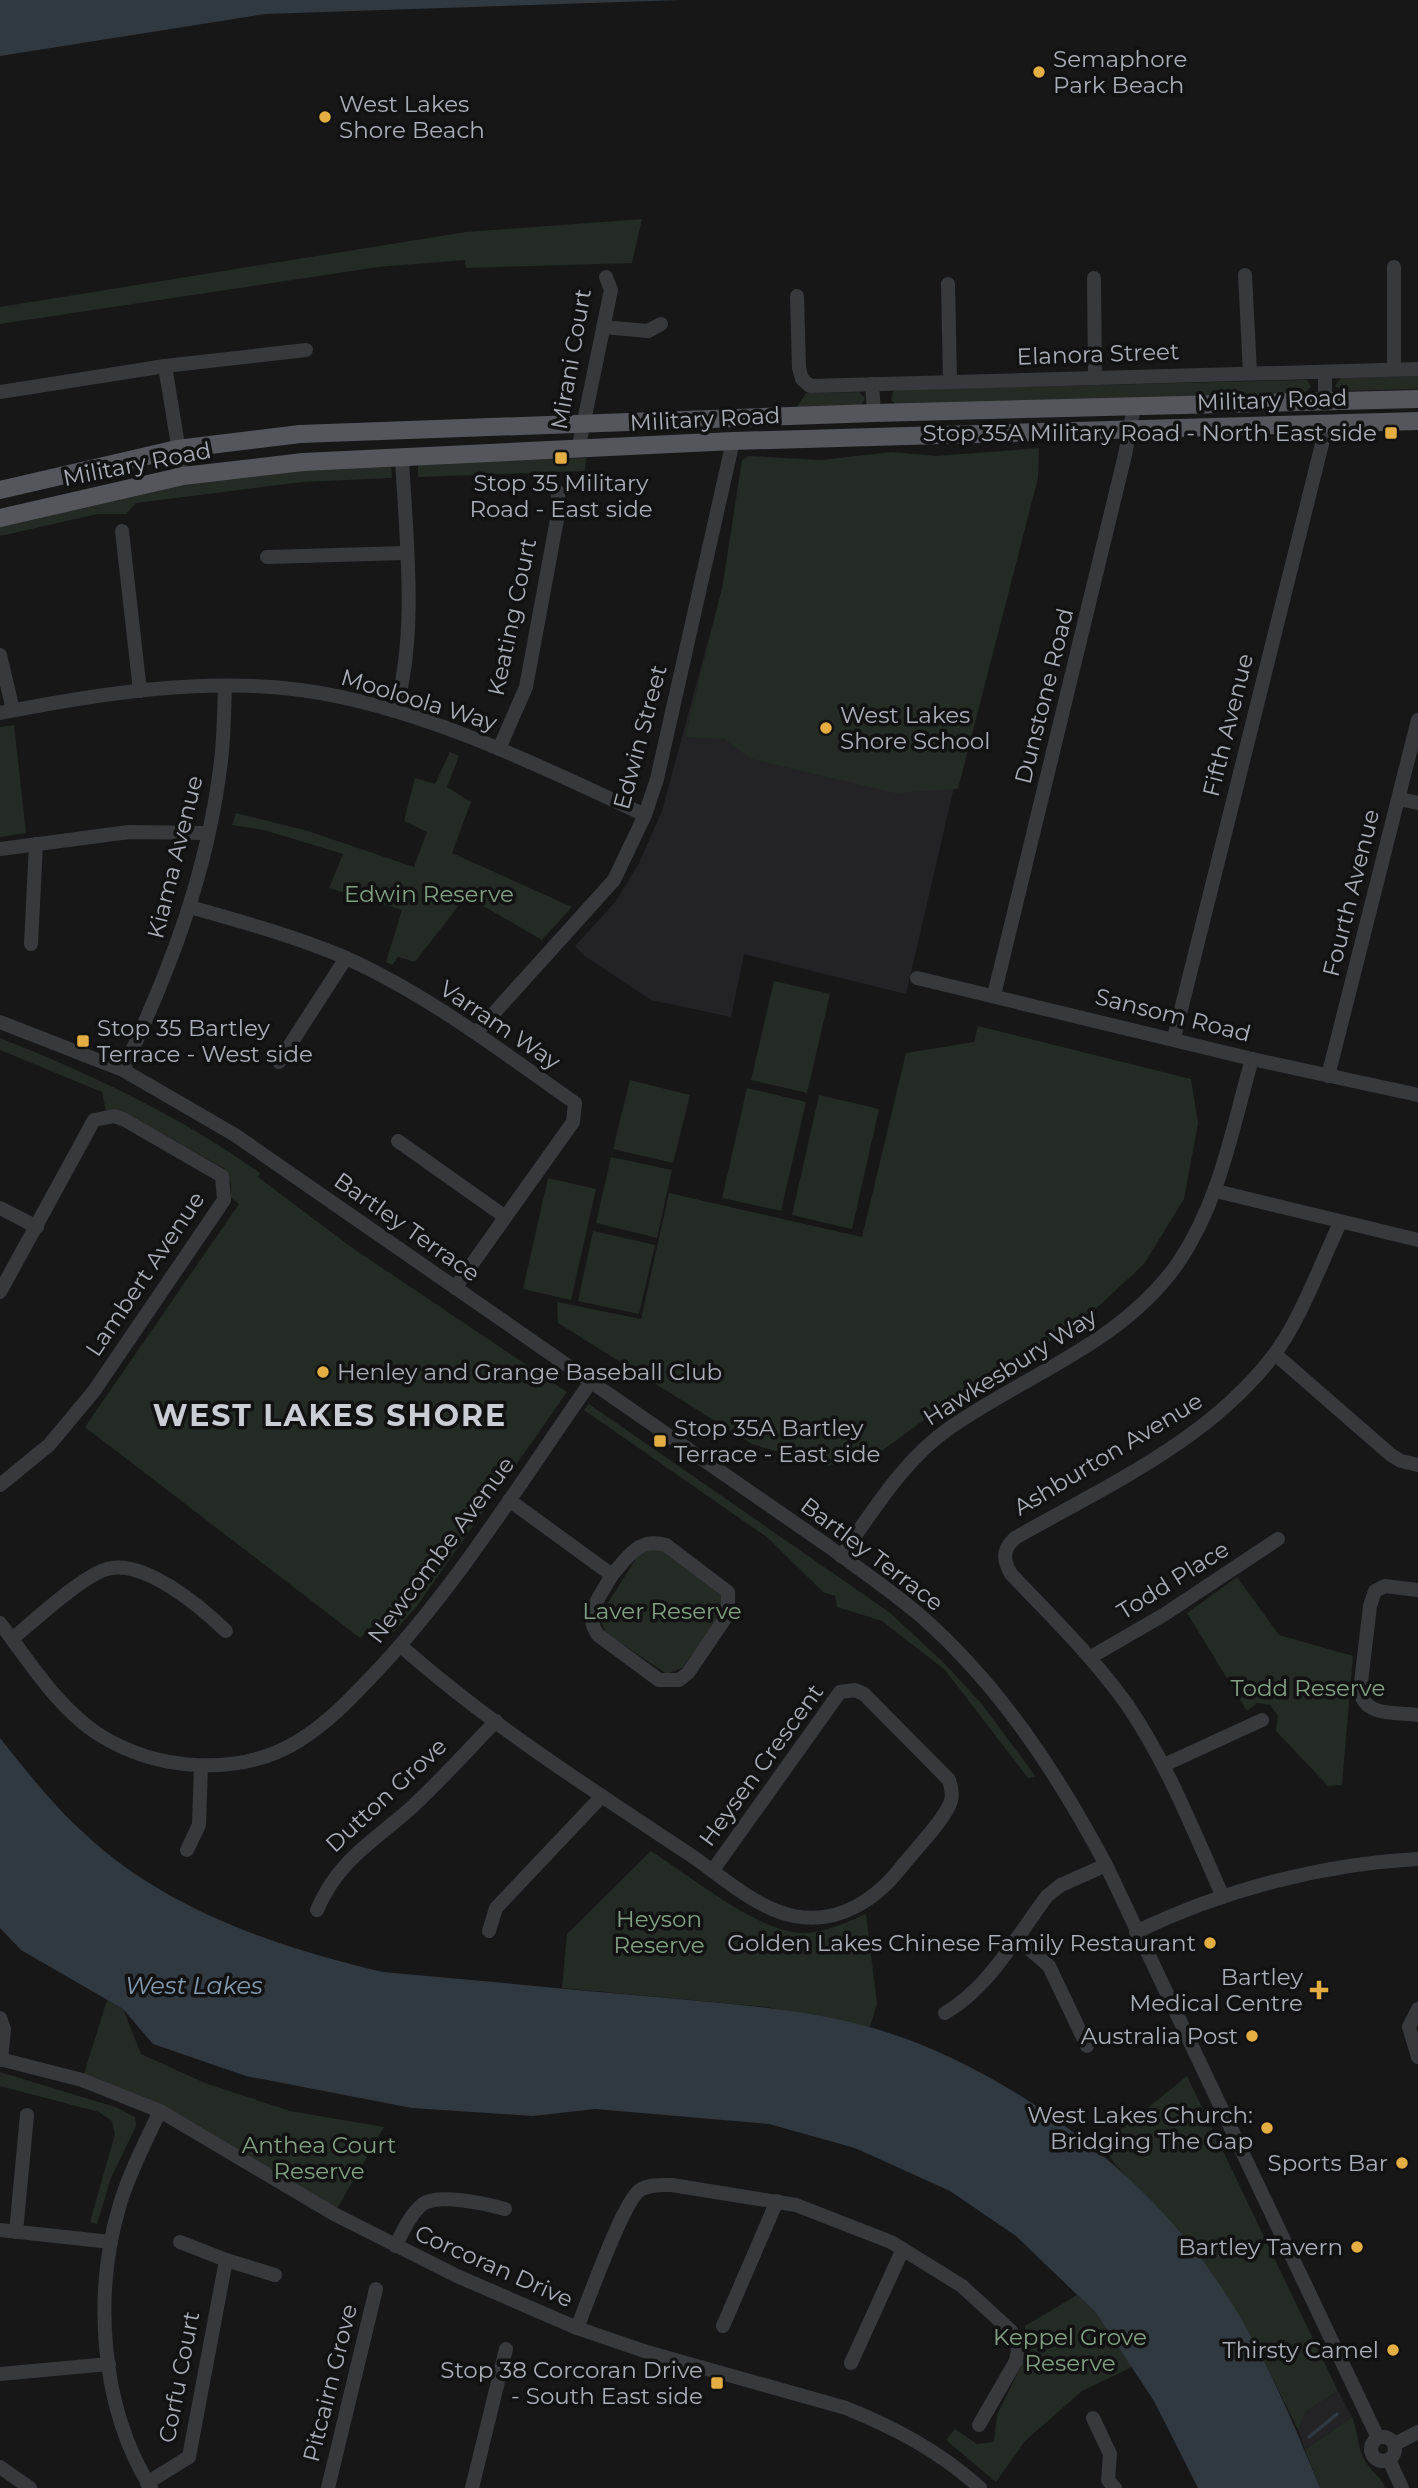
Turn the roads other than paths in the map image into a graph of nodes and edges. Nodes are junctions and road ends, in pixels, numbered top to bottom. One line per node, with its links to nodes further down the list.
1 (1394, 267): 11 (street)
2 (1245, 275): 14 (street)
3 (606, 277): 8 (street, Mirani Court)
4 (1094, 278): 15 (street)
5 (948, 284): 16 (street)
6 (796, 296): 17 (street, Elanora Street)
7 (661, 324): 8 (street)
8 (603, 327): 25 (street, Mirani Court)
9 (306, 350): 10 (street)
10 (165, 366): 18 (street); 28 (street)
11 (1394, 369): 12 (street, Elanora Street); 13 (street, Elanora Street)
12 (1418, 369)
13 (1325, 372): 14 (street, Elanora Street); 20 (street)
14 (1250, 373): 15 (street, Elanora Street)
15 (1095, 378): 16 (street, Elanora Street)
16 (950, 381): 17 (street, Elanora Street)
17 (872, 384): 22 (street)
18 (0, 391)
19 (1418, 398): 20 (main road, Military Road)
20 (1325, 401): 21 (main road, Military Road)
21 (1134, 407): 22 (main road, Military Road); 26 (street, Dunstone Road)
22 (874, 413): 25 (main road, Military Road)
23 (1418, 421): 24 (main road, Military Road)
24 (1322, 422): 26 (main road, Military Road); 58 (street, Fifth Avenue)
25 (582, 423): 28 (main road, Military Road); 29 (street, Mirani Court)
26 (1130, 429): 27 (main road, Military Road); 55 (street, Dunstone Road)
27 (733, 441): 29 (main road, Military Road); 47 (street, Edwin Street)
28 (177, 449): 31 (street); 32 (main road, Military Road)
29 (578, 450): 30 (main road, Military Road)
30 (402, 459): 31 (main road, Military Road); 36 (street)
31 (183, 476): 34 (main road, Military Road)
32 (0, 490)
33 (558, 492): 44 (street, Keating Court)
34 (0, 518)
35 (122, 531): 40 (street)
36 (405, 553): 37 (street); 42 (street)
37 (267, 558)
38 (0, 655): 41 (street)
39 (225, 687): 40 (street, Mooloola Way); 42 (street, Mooloola Way); 48 (street, Kiama Avenue)
40 (140, 691): 41 (street, Mooloola Way)
41 (6, 711)
42 (395, 711): 44 (street, Mooloola Way)
43 (1418, 720): 45 (street, Fourth Avenue)
44 (499, 749): 47 (street, Mooloola Way)
45 (1399, 799): 46 (street); 62 (street, Fourth Avenue)
46 (1418, 803)
47 (645, 815): 57 (street, Edwin Street)
48 (208, 834): 49 (street); 51 (street, Kiama Avenue)
49 (36, 844): 50 (street); 52 (street)
50 (0, 849)
51 (191, 907): 53 (street, Varram Way); 61 (street, Kiama Avenue)
52 (31, 944)
53 (346, 958): 57 (street, Varram Way); 60 (street)
54 (917, 978): 55 (street, Sansom Road)
55 (994, 995): 58 (street, Sansom Road)
56 (0, 1022): 61 (street, Bartley Terrace)
57 (475, 1033): 67 (street, Varram Way)
58 (1174, 1038): 59 (street, Sansom Road)
59 (1252, 1059): 62 (street, Sansom Road); 65 (street, Hawkesbury Way)
60 (279, 1062)
61 (123, 1070): 71 (street, Bartley Terrace)
62 (1328, 1076): 63 (street, Sansom Road)
63 (1418, 1095)
64 (398, 1141): 67 (street)
65 (1216, 1191): 68 (street); 79 (street, Hawkesbury Way)
66 (0, 1208): 69 (street)
67 (504, 1216): 71 (street, Varram Way)
68 (1340, 1223): 70 (street); 73 (street, Ashburton Avenue)
69 (37, 1227): 72 (street, Lambert Avenue); 76 (street, Lambert Avenue)
70 (1418, 1240)
71 (455, 1288): 74 (street, Bartley Terrace)
72 (0, 1292)
73 (1275, 1354): 75 (street); 86 (street, Ashburton Avenue)
74 (590, 1383): 77 (street, Newcombe Avenue); 79 (street, Bartley Terrace)
75 (1418, 1465)
76 (0, 1485)
77 (509, 1500): 80 (street); 85 (street, Newcombe Avenue)
78 (1278, 1539): 86 (street, Todd Place)
79 (842, 1556): 95 (street, Bartley Terrace)
80 (612, 1575): 80 (street)
81 (1418, 1590): 87 (street)
82 (0, 1623): 84 (street, Newcombe Avenue)
83 (226, 1631): 84 (street)
84 (12, 1639): 91 (street, Newcombe Avenue)
85 (401, 1646): 89 (street, Heysen Crescent); 91 (street, Newcombe Avenue)
86 (1091, 1657): 90 (street, Ashburton Avenue)
87 (1418, 1715)
88 (1262, 1720): 90 (street)
89 (496, 1721): 92 (street, Heysen Crescent); 98 (street, Dutton Grove)
90 (1164, 1765): 97 (street, Ashburton Avenue)
91 (201, 1766): 93 (street)
92 (602, 1796): 96 (street, Heysen Crescent); 99 (street)
93 (187, 1850)
94 (1418, 1859): 97 (street)
95 (1106, 1865): 100 (street, Bartley Terrace); 101 (street)
96 (713, 1870): 96 (street, Heysen Crescent)
97 (1223, 1897): 100 (street)
98 (317, 1910)
99 (489, 1931)
100 (1136, 1932): 130 (street, Bartley Terrace)
101 (1017, 1938): 103 (street); 105 (street)
102 (1418, 2009): 106 (street)
103 (945, 2012)
104 (0, 2018): 107 (street)
105 (1087, 2046)
106 (1418, 2057)
107 (0, 2059): 108 (street, Corcoran Drive)
108 (160, 2110): 114 (street); 116 (street, Corcoran Drive)
109 (27, 2115): 113 (street)
110 (777, 2201): 117 (street); 121 (street); 122 (street)
111 (505, 2209): 116 (street)
112 (0, 2230): 113 (street)
113 (16, 2232): 114 (street)
114 (111, 2242): 125 (street)
115 (180, 2242): 118 (street)
116 (395, 2246): 122 (street, Corcoran Drive)
117 (903, 2249): 124 (street); 128 (street)
118 (226, 2260): 119 (street); 134 (street, Corfu Court)
119 (275, 2275)
120 (376, 2289): 136 (street, Pitcairn Grove)
121 (723, 2326)
122 (577, 2328): 138 (street, Corcoran Drive)
123 (506, 2349): 137 (street)
124 (851, 2363)
125 (109, 2364): 126 (street); 134 (street)
126 (0, 2374)
127 (1093, 2418): 139 (street)
128 (979, 2425)
129 (1418, 2432): 131 (street)
130 (1378, 2438): 131 (street); 132 (street)
131 (1395, 2444): 132 (street)
132 (1389, 2460): 140 (street)
133 (0, 2467): 135 (street)
134 (149, 2485)
135 (30, 2488)
136 (328, 2488)
137 (472, 2488)
138 (980, 2488)
139 (1115, 2488)
140 (1402, 2488)

